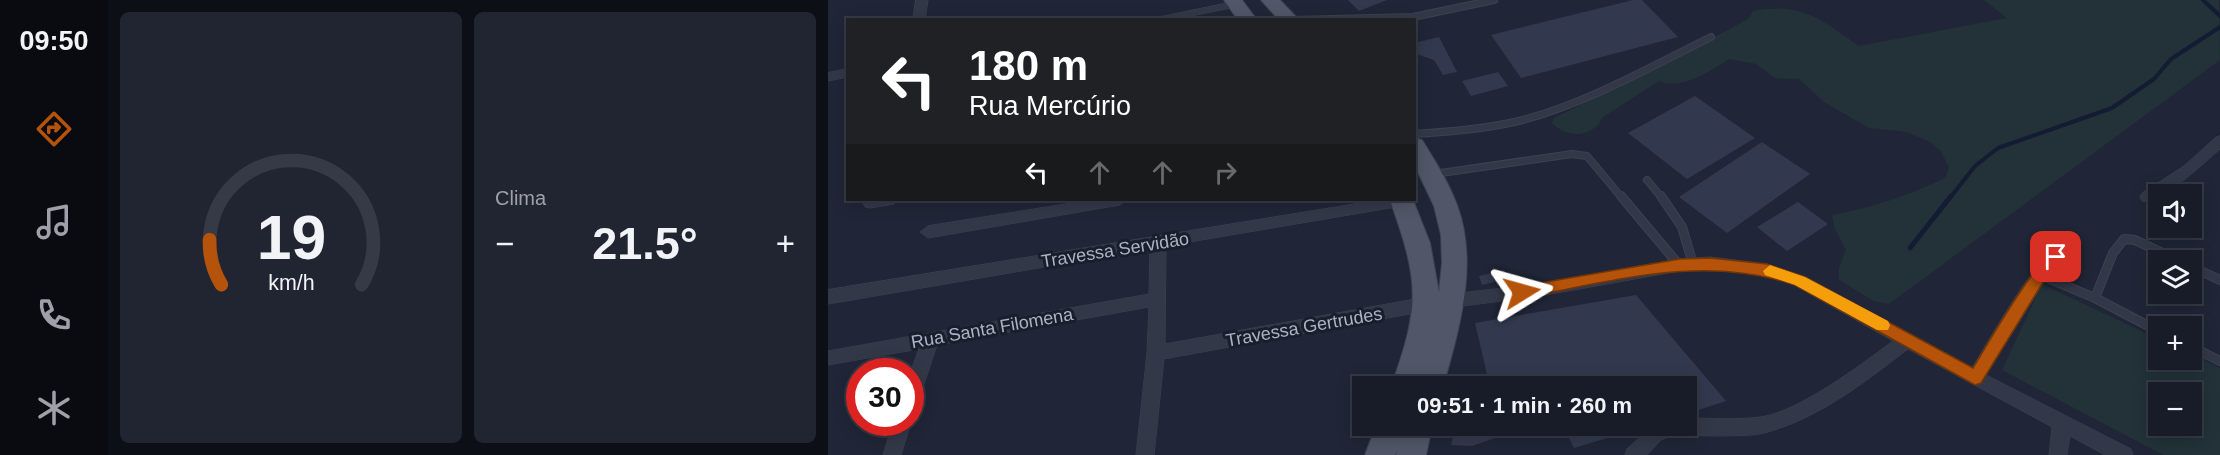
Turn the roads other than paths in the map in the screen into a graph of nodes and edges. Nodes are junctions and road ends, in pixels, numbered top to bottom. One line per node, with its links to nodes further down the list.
1 (937, 0): 4 (street)
2 (1270, 0): 9 (main road)
3 (1494, 0): 10 (lane)
4 (921, 1): 6 (street)
5 (1235, 2): 7 (street); 8 (main road)
6 (919, 18)
7 (1159, 18)
8 (1247, 18)
9 (1290, 18)
10 (1370, 18)
11 (1711, 37): 14 (lane)
12 (846, 73): 13 (street)
13 (828, 76)
14 (1416, 134)
15 (2220, 141): 19 (street)
16 (1416, 148): 17 (main road)
17 (1434, 174): 29 (lane); 36 (main road)
18 (1647, 180): 29 (lane)
19 (2147, 197)
20 (880, 201): 24 (street)
21 (1114, 201): 25 (street)
22 (1396, 201): 26 (street, Travessa Servidão)
23 (1403, 201): 36 (main road)
24 (870, 202)
25 (928, 232)
26 (1158, 243): 33 (street, Travessa Servidão); 35 (street)
27 (2156, 250): 34 (lane)
28 (2056, 257): 31 (street)
29 (1686, 264): 36 (street, Travessa Gertrudes); 39 (street, Travessa Gertrudes)
30 (2202, 272): 32 (lane)
31 (2040, 275): 34 (lane); 47 (street)
32 (2220, 280)
33 (828, 297)
34 (2095, 298): 37 (lane)
35 (1156, 299): 38 (street, Rua Santa Filomena); 41 (street)
36 (1434, 309): 41 (street, Travessa Gertrudes); 45 (main road); 46 (main road)
37 (2148, 326)
38 (931, 339): 42 (street, Rua Santa Filomena); 43 (street)
39 (1908, 339): 47 (street, Travessa Gertrudes); 56 (street)
40 (2202, 352): 44 (lane)
41 (1156, 353): 53 (street)
42 (828, 358)
43 (924, 359)
44 (2220, 361)
45 (1409, 376)
46 (1432, 376)
47 (1975, 378): 48 (street, Travessa Gertrudes)
48 (2062, 423): 57 (street); 58 (street, Travessa Gertrudes)
49 (898, 436): 52 (street)
50 (1387, 436): 54 (main road)
51 (1415, 436): 55 (main road)
52 (891, 455)
53 (1145, 455)
54 (1380, 455)
55 (1411, 455)
56 (1634, 455)
57 (2058, 455)
58 (2124, 455)

